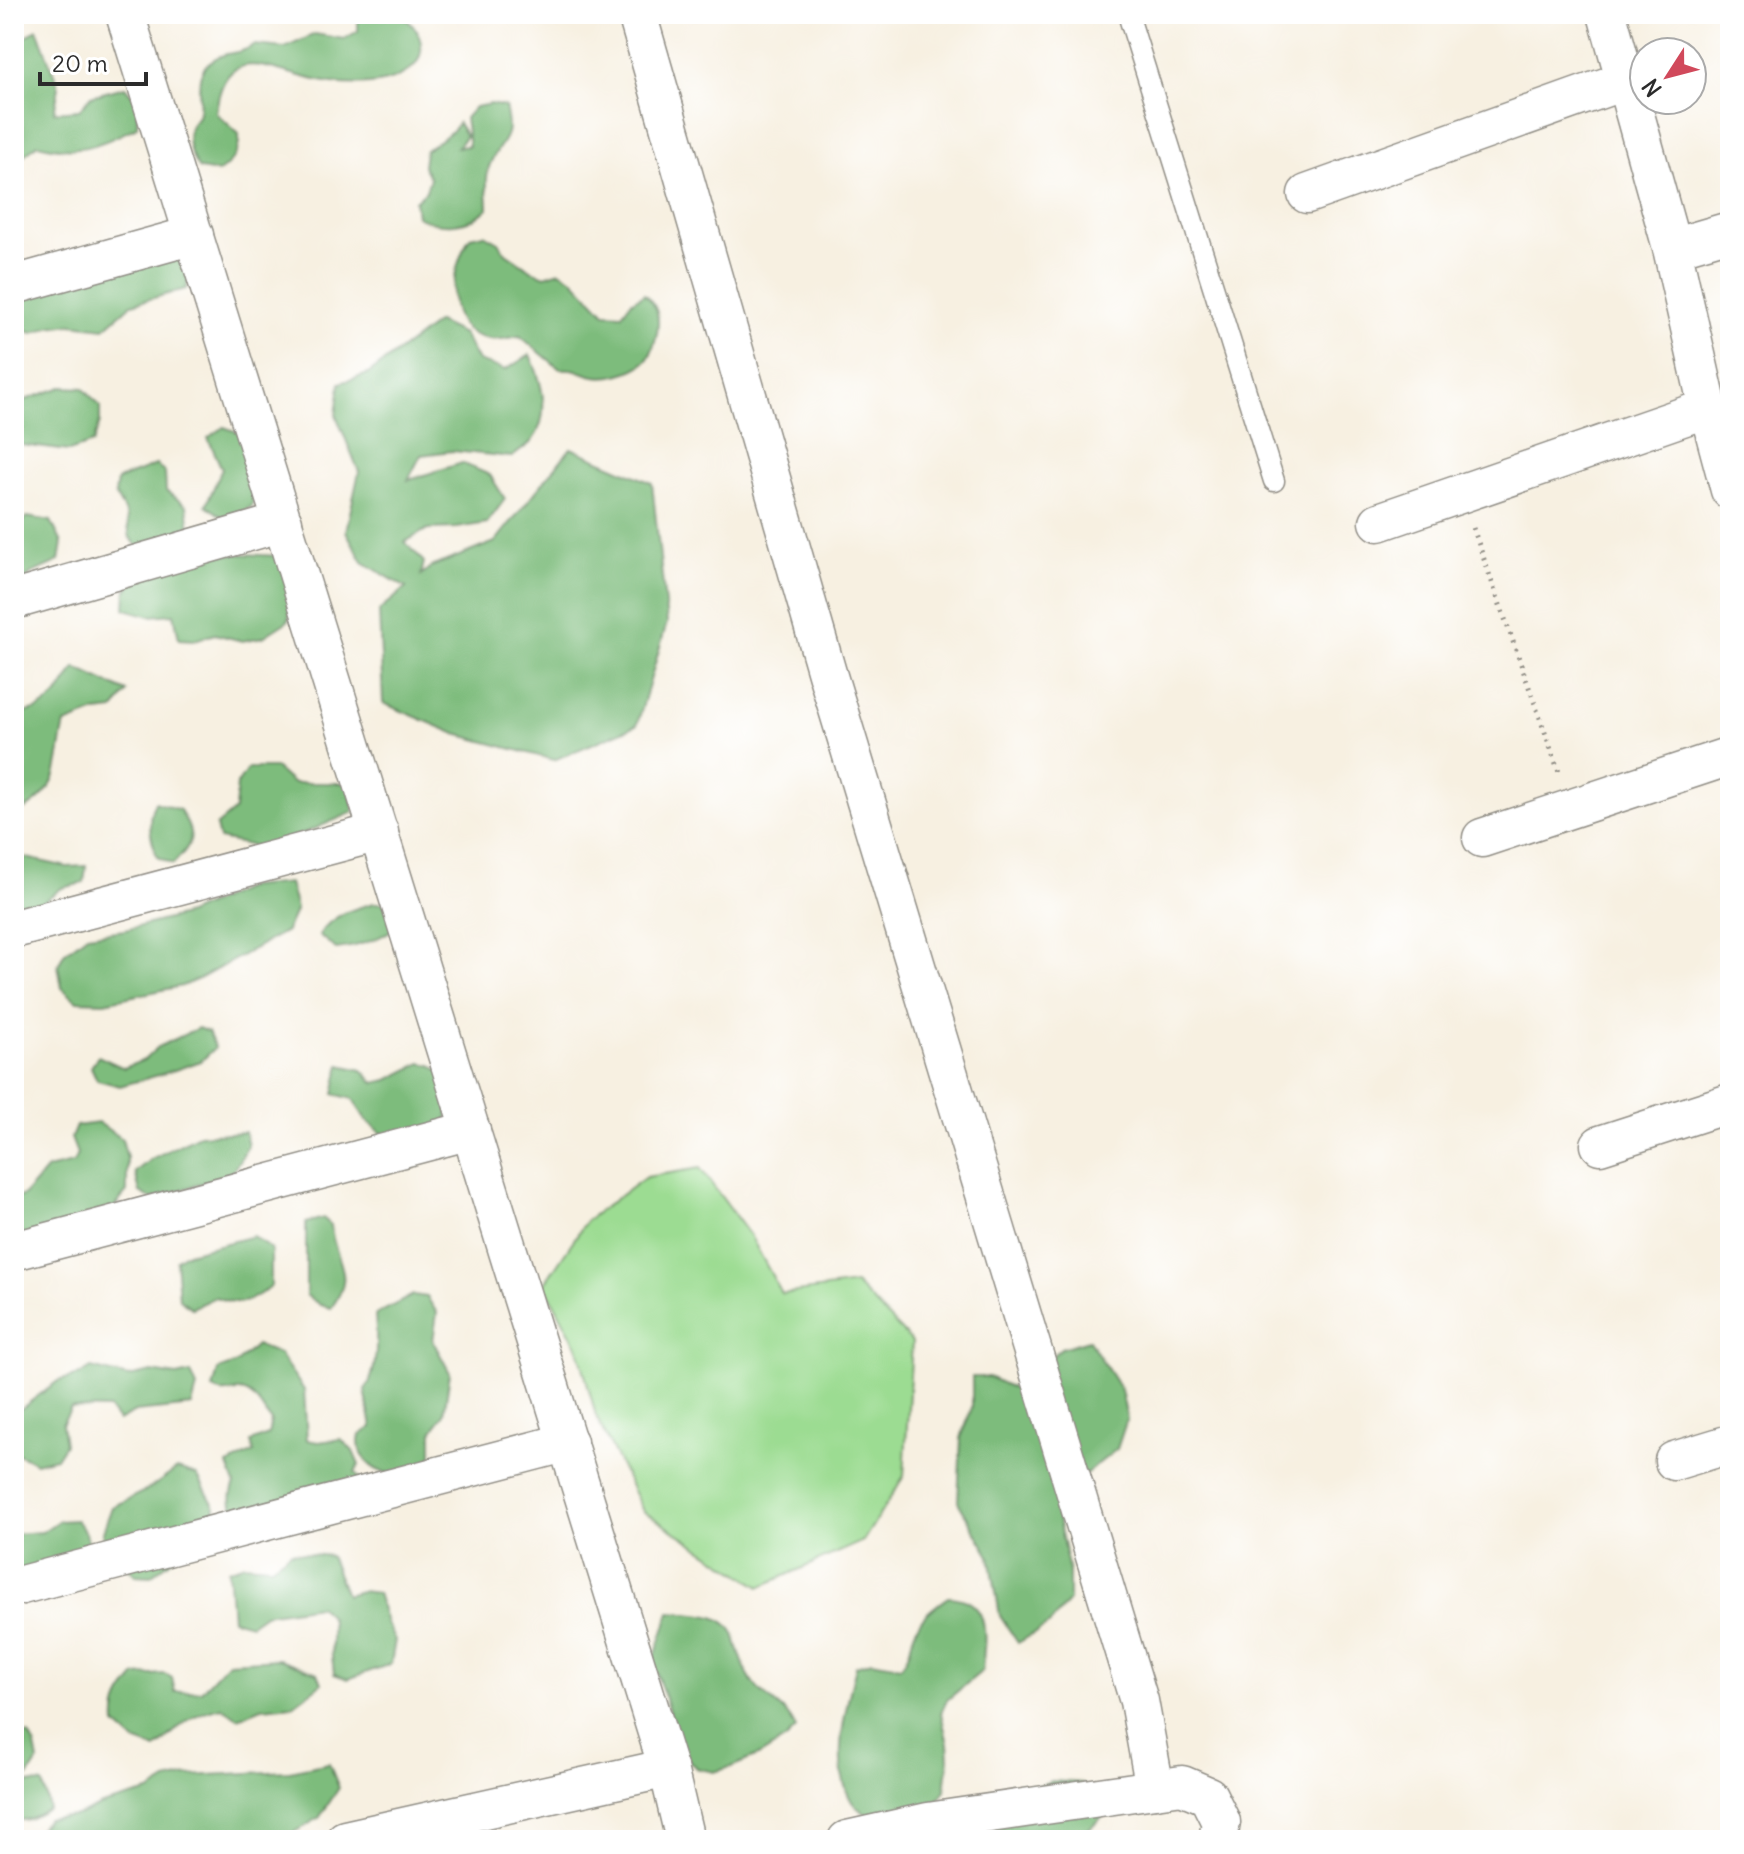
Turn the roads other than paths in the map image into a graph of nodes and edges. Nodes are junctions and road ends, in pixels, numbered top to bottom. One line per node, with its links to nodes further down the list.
1 (125, 14): 8 (street)
2 (637, 14): 30 (street)
3 (1128, 14): 12 (lane)
4 (1607, 14): 5 (street)
5 (1626, 80): 6 (street); 9 (street)
6 (1307, 194)
7 (1730, 231): 9 (street)
8 (194, 235): 10 (street); 14 (street)
9 (1672, 248): 11 (street)
10 (14, 285)
11 (1708, 408): 13 (street); 15 (street)
12 (1274, 481)
13 (1730, 490)
14 (283, 522): 16 (street); 18 (street)
15 (1379, 522)
16 (14, 600)
17 (1730, 756): 19 (street)
18 (379, 832): 20 (street); 22 (street)
19 (1482, 838)
20 (14, 929)
21 (1730, 1103): 23 (street)
22 (471, 1130): 24 (street); 25 (street)
23 (1600, 1145)
24 (14, 1251)
25 (568, 1442): 28 (street); 29 (street)
26 (1730, 1444): 27 (street)
27 (1674, 1461)
28 (14, 1587)
29 (668, 1768): 31 (street); 32 (street)
30 (1155, 1789): 33 (street); 34 (street)
31 (357, 1839)
32 (685, 1840)
33 (847, 1840)
34 (1218, 1840)

